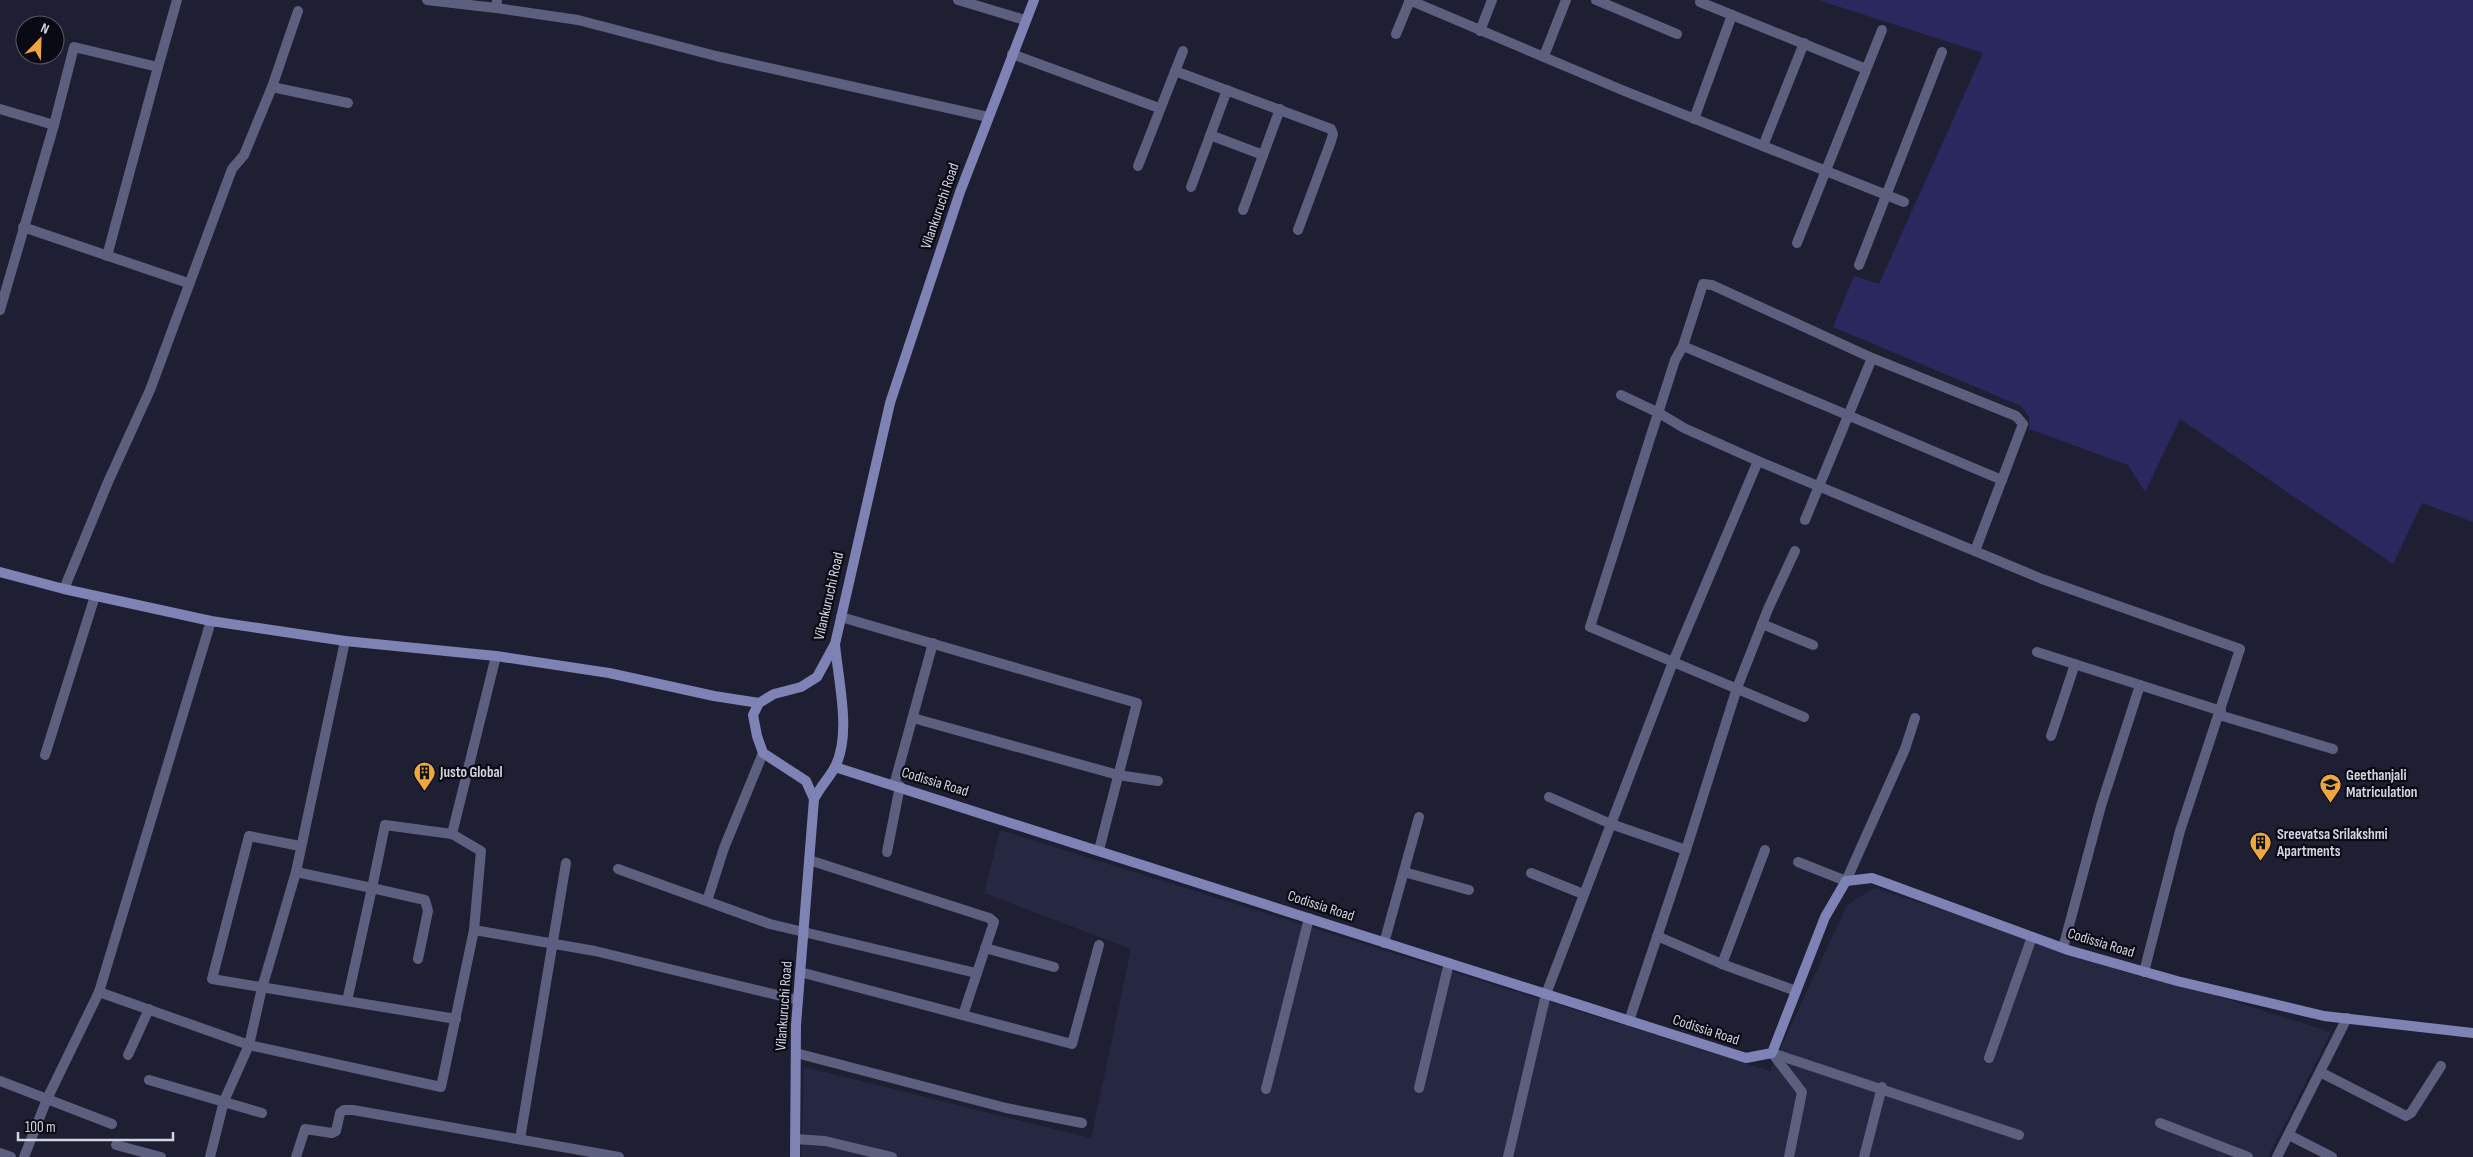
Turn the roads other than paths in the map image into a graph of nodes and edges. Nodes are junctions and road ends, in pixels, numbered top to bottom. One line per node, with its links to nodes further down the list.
1 (177, 0): 23 (street)
2 (427, 0): 10 (street)
3 (958, 0): 13 (street)
4 (1034, 0): 13 (street, Vilankuruchi Road)
5 (1409, 0): 15 (street); 16 (street)
6 (1492, 0): 15 (street)
7 (1566, 0): 22 (street)
8 (1596, 0): 17 (street)
9 (1700, 2): 12 (street)
10 (496, 4): 32 (street)
11 (298, 11): 26 (street)
12 (1732, 15): 18 (street); 33 (street)
13 (1025, 20): 21 (street, Vilankuruchi Road)
14 (1882, 30): 24 (street)
15 (1480, 31): 22 (street)
16 (1396, 34)
17 (1677, 34)
18 (1804, 42): 24 (street); 36 (street)
19 (1183, 51): 25 (street)
20 (1942, 52): 41 (street)
21 (1012, 54): 29 (street); 32 (street, Vilankuruchi Road)
22 (1544, 56): 33 (street)
23 (158, 67): 34 (street); 47 (street)
24 (1866, 69): 39 (street)
25 (1175, 71): 27 (street); 29 (street)
26 (272, 87): 28 (street); 49 (street)
27 (1227, 90): 31 (street); 35 (street)
28 (348, 103)
29 (1159, 108): 38 (street)
30 (0, 109): 34 (street)
31 (1280, 109): 37 (street); 45 (street)
32 (988, 117): 65 (street, Vilankuruchi Road)
33 (1694, 118): 36 (street)
34 (54, 125): 44 (street)
35 (1210, 135): 37 (street); 40 (street)
36 (1763, 146): 39 (street)
37 (1263, 155): 43 (street)
38 (1138, 166)
39 (1826, 171): 41 (street); 46 (street)
40 (1191, 187)
41 (1886, 195): 42 (street); 48 (street)
42 (1904, 202)
43 (1243, 210)
44 (23, 227): 47 (street); 50 (street)
45 (1298, 230)
46 (1797, 243)
47 (107, 256): 49 (street)
48 (1860, 266)
49 (188, 283): 63 (street)
50 (0, 310)
51 (1683, 346): 52 (street); 54 (street); 55 (street)
52 (1872, 358): 55 (street); 57 (street)
53 (1621, 394): 54 (street)
54 (1659, 413): 56 (street); 74 (street)
55 (1849, 415): 57 (street); 58 (street)
56 (1758, 462): 58 (street); 74 (street)
57 (2002, 480): 61 (street)
58 (1819, 487): 59 (street); 61 (street)
59 (1805, 520)
60 (1795, 551): 67 (street)
61 (1975, 551): 79 (street)
62 (0, 572): 63 (street)
63 (64, 589): 64 (street)
64 (94, 596): 66 (street); 86 (street)
65 (842, 617): 69 (street, Vilankuruchi Road); 70 (street)
66 (211, 621): 68 (street); 132 (street)
67 (1762, 624): 71 (street); 77 (street)
68 (345, 641): 73 (street); 96 (street)
69 (835, 644): 78 (street, Vilankuruchi Road); 87 (street)
70 (933, 644): 81 (street); 88 (street)
71 (1813, 645)
72 (2037, 652): 75 (street)
73 (496, 656): 78 (street); 95 (street)
74 (1674, 662): 77 (street); 94 (street)
75 (2075, 664): 76 (street); 83 (street)
76 (2140, 685): 79 (street); 122 (street)
77 (1737, 688): 80 (street); 98 (street)
78 (759, 703): 85 (street)
79 (2220, 713): 84 (street); 128 (street)
80 (1804, 717)
81 (913, 718): 88 (street); 90 (street)
82 (1915, 718): 108 (street)
83 (2051, 736)
84 (2333, 749)
85 (763, 753): 92 (street); 112 (street)
86 (45, 755)
87 (835, 767): 90 (street, Codissia Road); 92 (street)
88 (1118, 776): 89 (street); 97 (street)
89 (1158, 781)
90 (897, 786): 97 (street, Codissia Road); 100 (street)
91 (1549, 797): 94 (street)
92 (814, 799): 101 (street, Vilankuruchi Road)
93 (1420, 818): 106 (street)
94 (1611, 824): 98 (street); 111 (street)
95 (452, 834): 109 (street); 114 (street)
96 (300, 846): 105 (street); 130 (street)
97 (1099, 850): 113 (street, Codissia Road)
98 (1686, 850): 116 (street)
99 (1765, 850): 125 (street)
100 (886, 852)
101 (809, 860): 115 (street, Vilankuruchi Road); 121 (street)
102 (1798, 862): 108 (street)
103 (566, 863): 118 (street)
104 (618, 869): 112 (street)
105 (296, 872): 109 (street); 130 (street)
106 (1404, 872): 110 (street); 119 (street)
107 (1531, 874): 111 (street)
108 (1846, 881): 117 (street, Codissia Road); 131 (street)
109 (372, 888): 123 (street); 135 (street)
110 (1470, 890)
111 (1583, 894): 133 (street)
112 (707, 901): 115 (street)
113 (1309, 918): 119 (street, Codissia Road); 153 (street)
114 (474, 930): 118 (street); 139 (street)
115 (805, 933): 127 (street, Vilankuruchi Road); 129 (street)
116 (1657, 936): 125 (street); 140 (street)
117 (2032, 937): 122 (street, Codissia Road); 146 (street)
118 (553, 943): 134 (street); 163 (street)
119 (1384, 943): 124 (street, Codissia Road)
120 (1100, 946): 137 (street)
121 (985, 948): 126 (street); 129 (street)
122 (2063, 948): 128 (street, Codissia Road)
123 (418, 958)
124 (1449, 964): 133 (street, Codissia Road); 152 (street)
125 (1722, 964): 131 (street)
126 (1054, 967)
127 (800, 972): 134 (street, Vilankuruchi Road); 137 (street)
128 (2144, 972): 138 (street, Codissia Road)
129 (976, 973): 137 (street)
130 (262, 988): 135 (street); 142 (street)
131 (1796, 990): 144 (street)
132 (99, 992): 136 (street); 154 (street)
133 (1546, 994): 140 (street, Codissia Road); 174 (street)
134 (798, 1000): 143 (street, Vilankuruchi Road)
135 (347, 1001): 139 (street)
136 (149, 1008): 142 (street); 145 (street)
137 (963, 1015)
138 (2346, 1018): 141 (street, Codissia Road); 148 (street)
139 (456, 1019): 142 (street)
140 (1629, 1021): 144 (street, Codissia Road)
141 (2473, 1033)
142 (249, 1044): 155 (street)
143 (796, 1053): 157 (street); 162 (street, Vilankuruchi Road)
144 (1772, 1053): 151 (street); 175 (street)
145 (128, 1055)
146 (1989, 1058)
147 (2441, 1066): 148 (street)
148 (2320, 1072): 161 (street)
149 (149, 1080): 155 (street)
150 (0, 1081): 154 (street)
151 (1882, 1087): 160 (street); 176 (street)
152 (1419, 1088)
153 (1266, 1089)
154 (46, 1099): 159 (street); 167 (street)
155 (224, 1101): 156 (street); 169 (street)
156 (262, 1113)
157 (1082, 1123)
158 (2160, 1123): 177 (street)
159 (112, 1124)
160 (2019, 1135)
161 (2288, 1135): 178 (street); 179 (street)
162 (795, 1138): 172 (street, Vilankuruchi Road); 173 (street)
163 (520, 1139): 170 (street); 171 (street)
164 (116, 1145): 168 (street)
165 (0, 1153): 166 (street)
166 (11, 1157)
167 (24, 1157)
168 (161, 1157)
169 (210, 1157)
170 (296, 1157)
171 (619, 1157)
172 (795, 1157)
173 (892, 1157)
174 (1508, 1157)
175 (1790, 1157)
176 (1864, 1157)
177 (2248, 1157)
178 (2278, 1157)
179 (2332, 1157)

